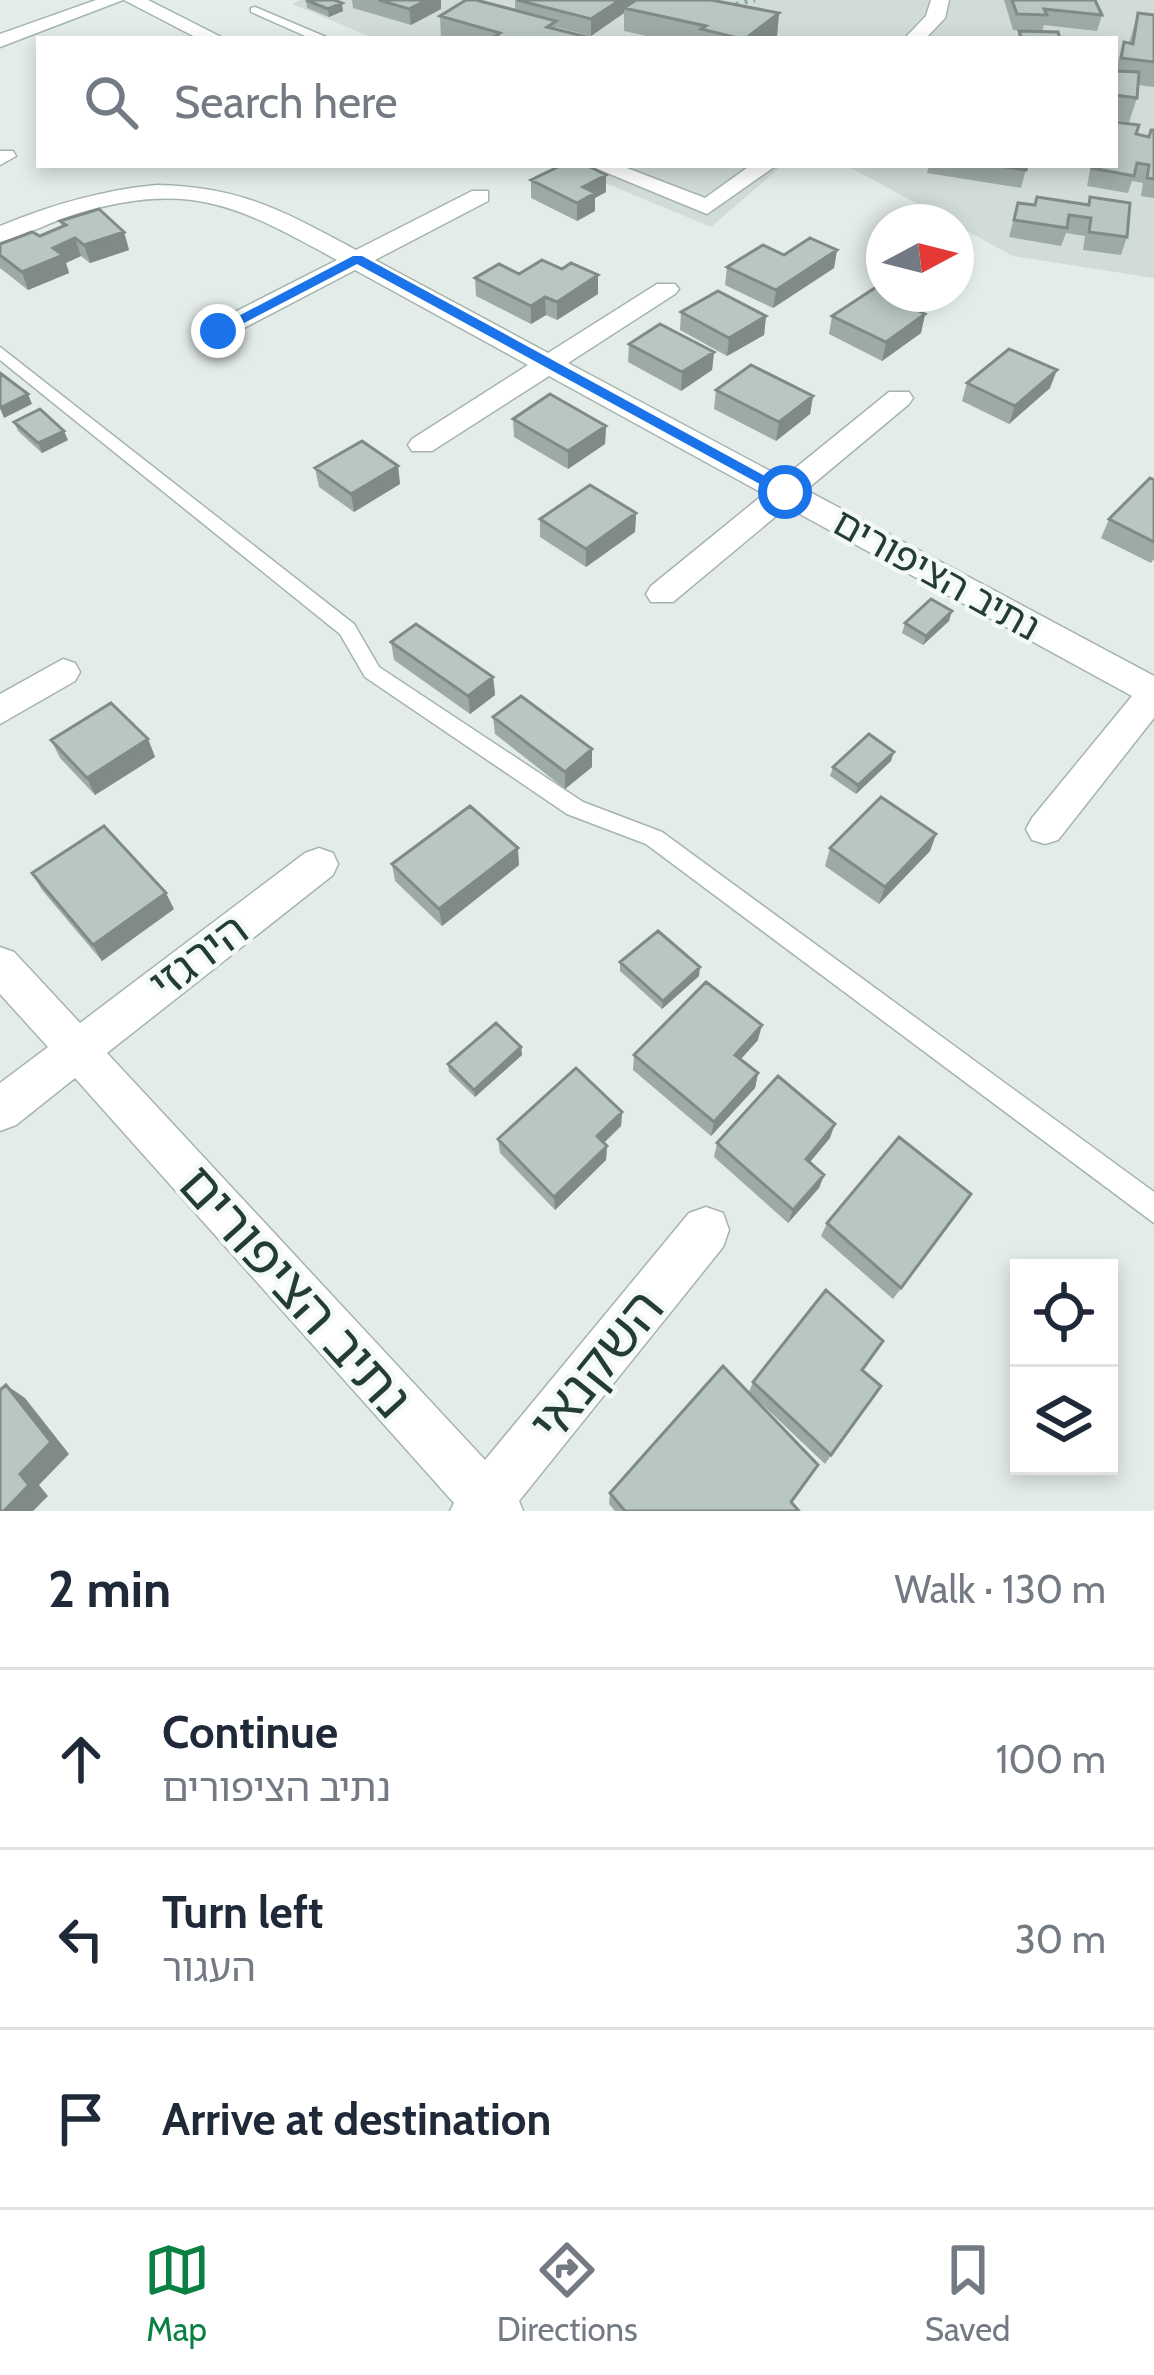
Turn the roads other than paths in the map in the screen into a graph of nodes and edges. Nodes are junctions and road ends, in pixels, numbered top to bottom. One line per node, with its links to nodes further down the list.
1 (114, 0): 8 (street)
2 (133, 0): 5 (street)
3 (940, 0): 7 (street)
4 (255, 10): 6 (lane)
5 (209, 36)
6 (315, 36)
7 (917, 36)
8 (0, 41)
9 (606, 168): 10 (street)
10 (762, 168)
11 (480, 196): 13 (street)
12 (0, 235): 13 (street, נתיב הציפורים)
13 (358, 259): 15 (street); 17 (street, נתיב הציפורים)
14 (666, 289): 17 (street)
15 (218, 331)
16 (0, 352): 30 (lane)
17 (550, 363): 19 (street); 20 (street, נתיב הציפורים)
18 (899, 398): 20 (street)
19 (422, 445)
20 (785, 492): 21 (street); 23 (street, נתיב הציפורים)
21 (662, 594)
22 (63, 672): 24 (street)
23 (1154, 693): 25 (street)
24 (0, 711)
25 (1045, 829)
26 (319, 864): 28 (street, הירגזי)
27 (0, 964): 28 (street, נתיב הציפורים)
28 (76, 1049): 29 (street, הירגזי); 32 (street, נתיב הציפורים)
29 (0, 1110)
30 (1154, 1209)
31 (706, 1230): 32 (street, השקנאי)
32 (486, 1507)

